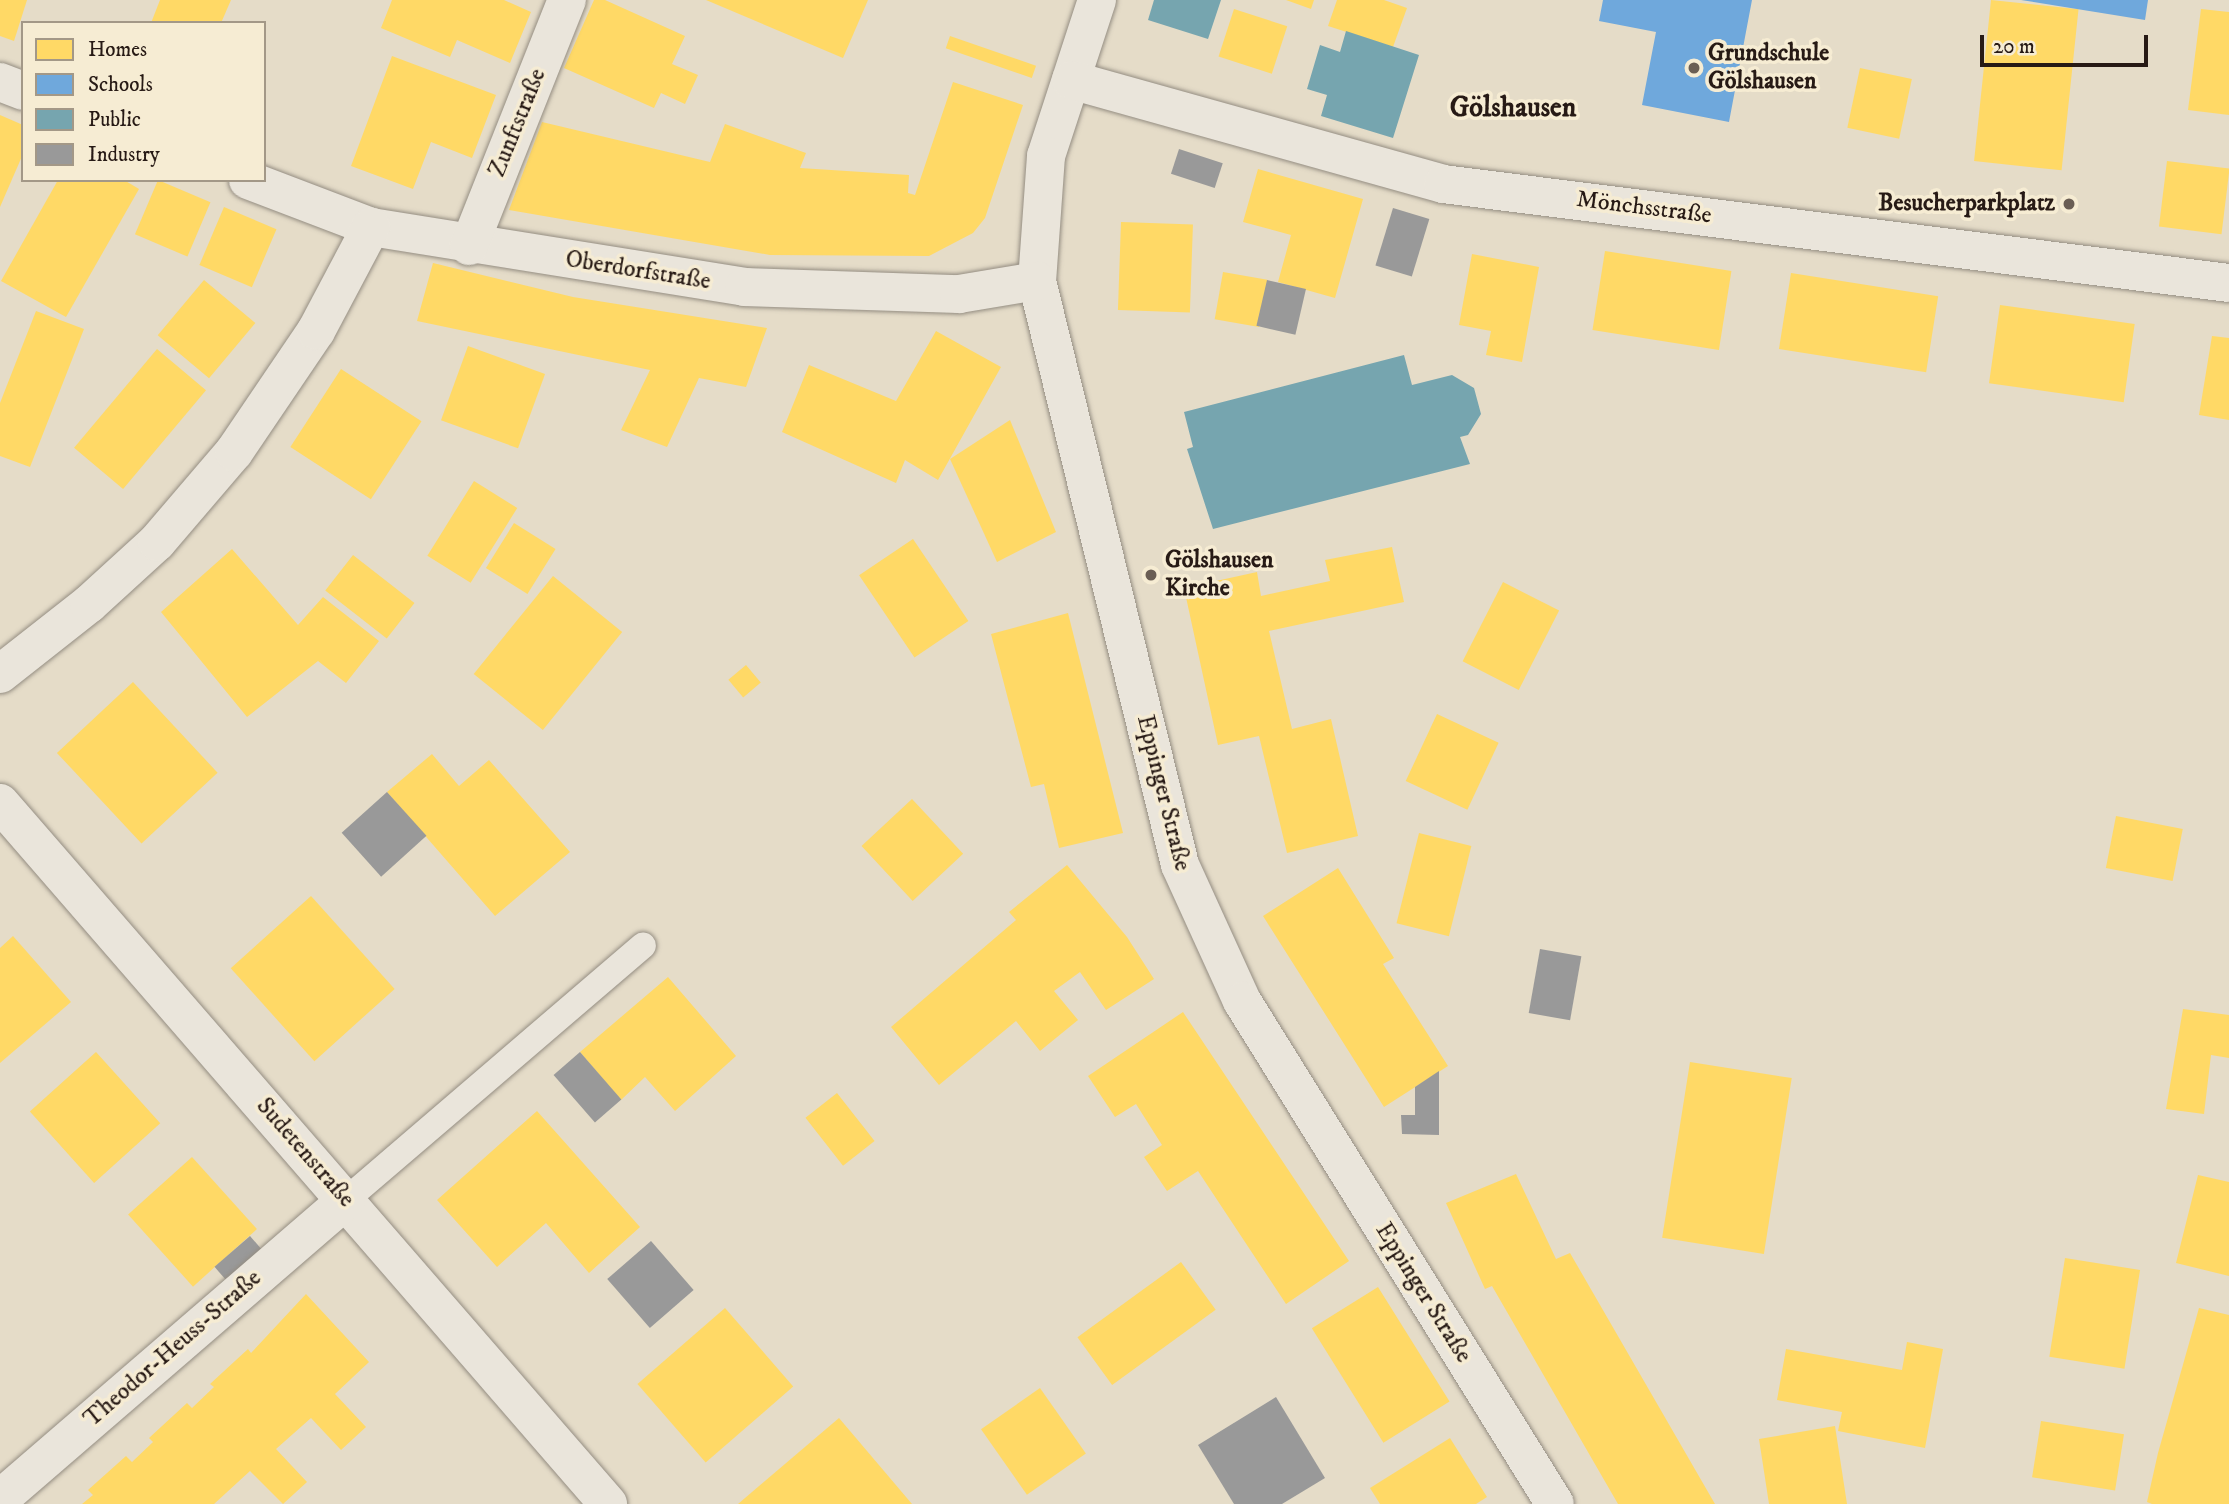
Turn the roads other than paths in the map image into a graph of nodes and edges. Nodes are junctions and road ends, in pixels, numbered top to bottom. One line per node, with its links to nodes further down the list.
1 (567, 0): 8 (street, Zunftstraße)
2 (1097, 0): 3 (street, Eppinger Straße)
3 (1070, 80): 9 (street, Eppinger Straße); 10 (street, Mönchsstraße)
4 (0, 82): 5 (street)
5 (21, 90)
6 (253, 182): 7 (street, Oberdorfstraße)
7 (371, 227): 8 (street, Oberdorfstraße); 11 (street)
8 (469, 246): 9 (street, Oberdorfstraße)
9 (1037, 281): 17 (street, Eppinger Straße)
10 (2229, 283)
11 (0, 674)
12 (0, 803): 14 (street, Sudetenstraße)
13 (643, 945): 14 (lane)
14 (346, 1200): 15 (street, Theodor-Heuss-Straße); 16 (street, Sudetenstraße)
15 (0, 1499)
16 (608, 1504)
17 (1555, 1504)

